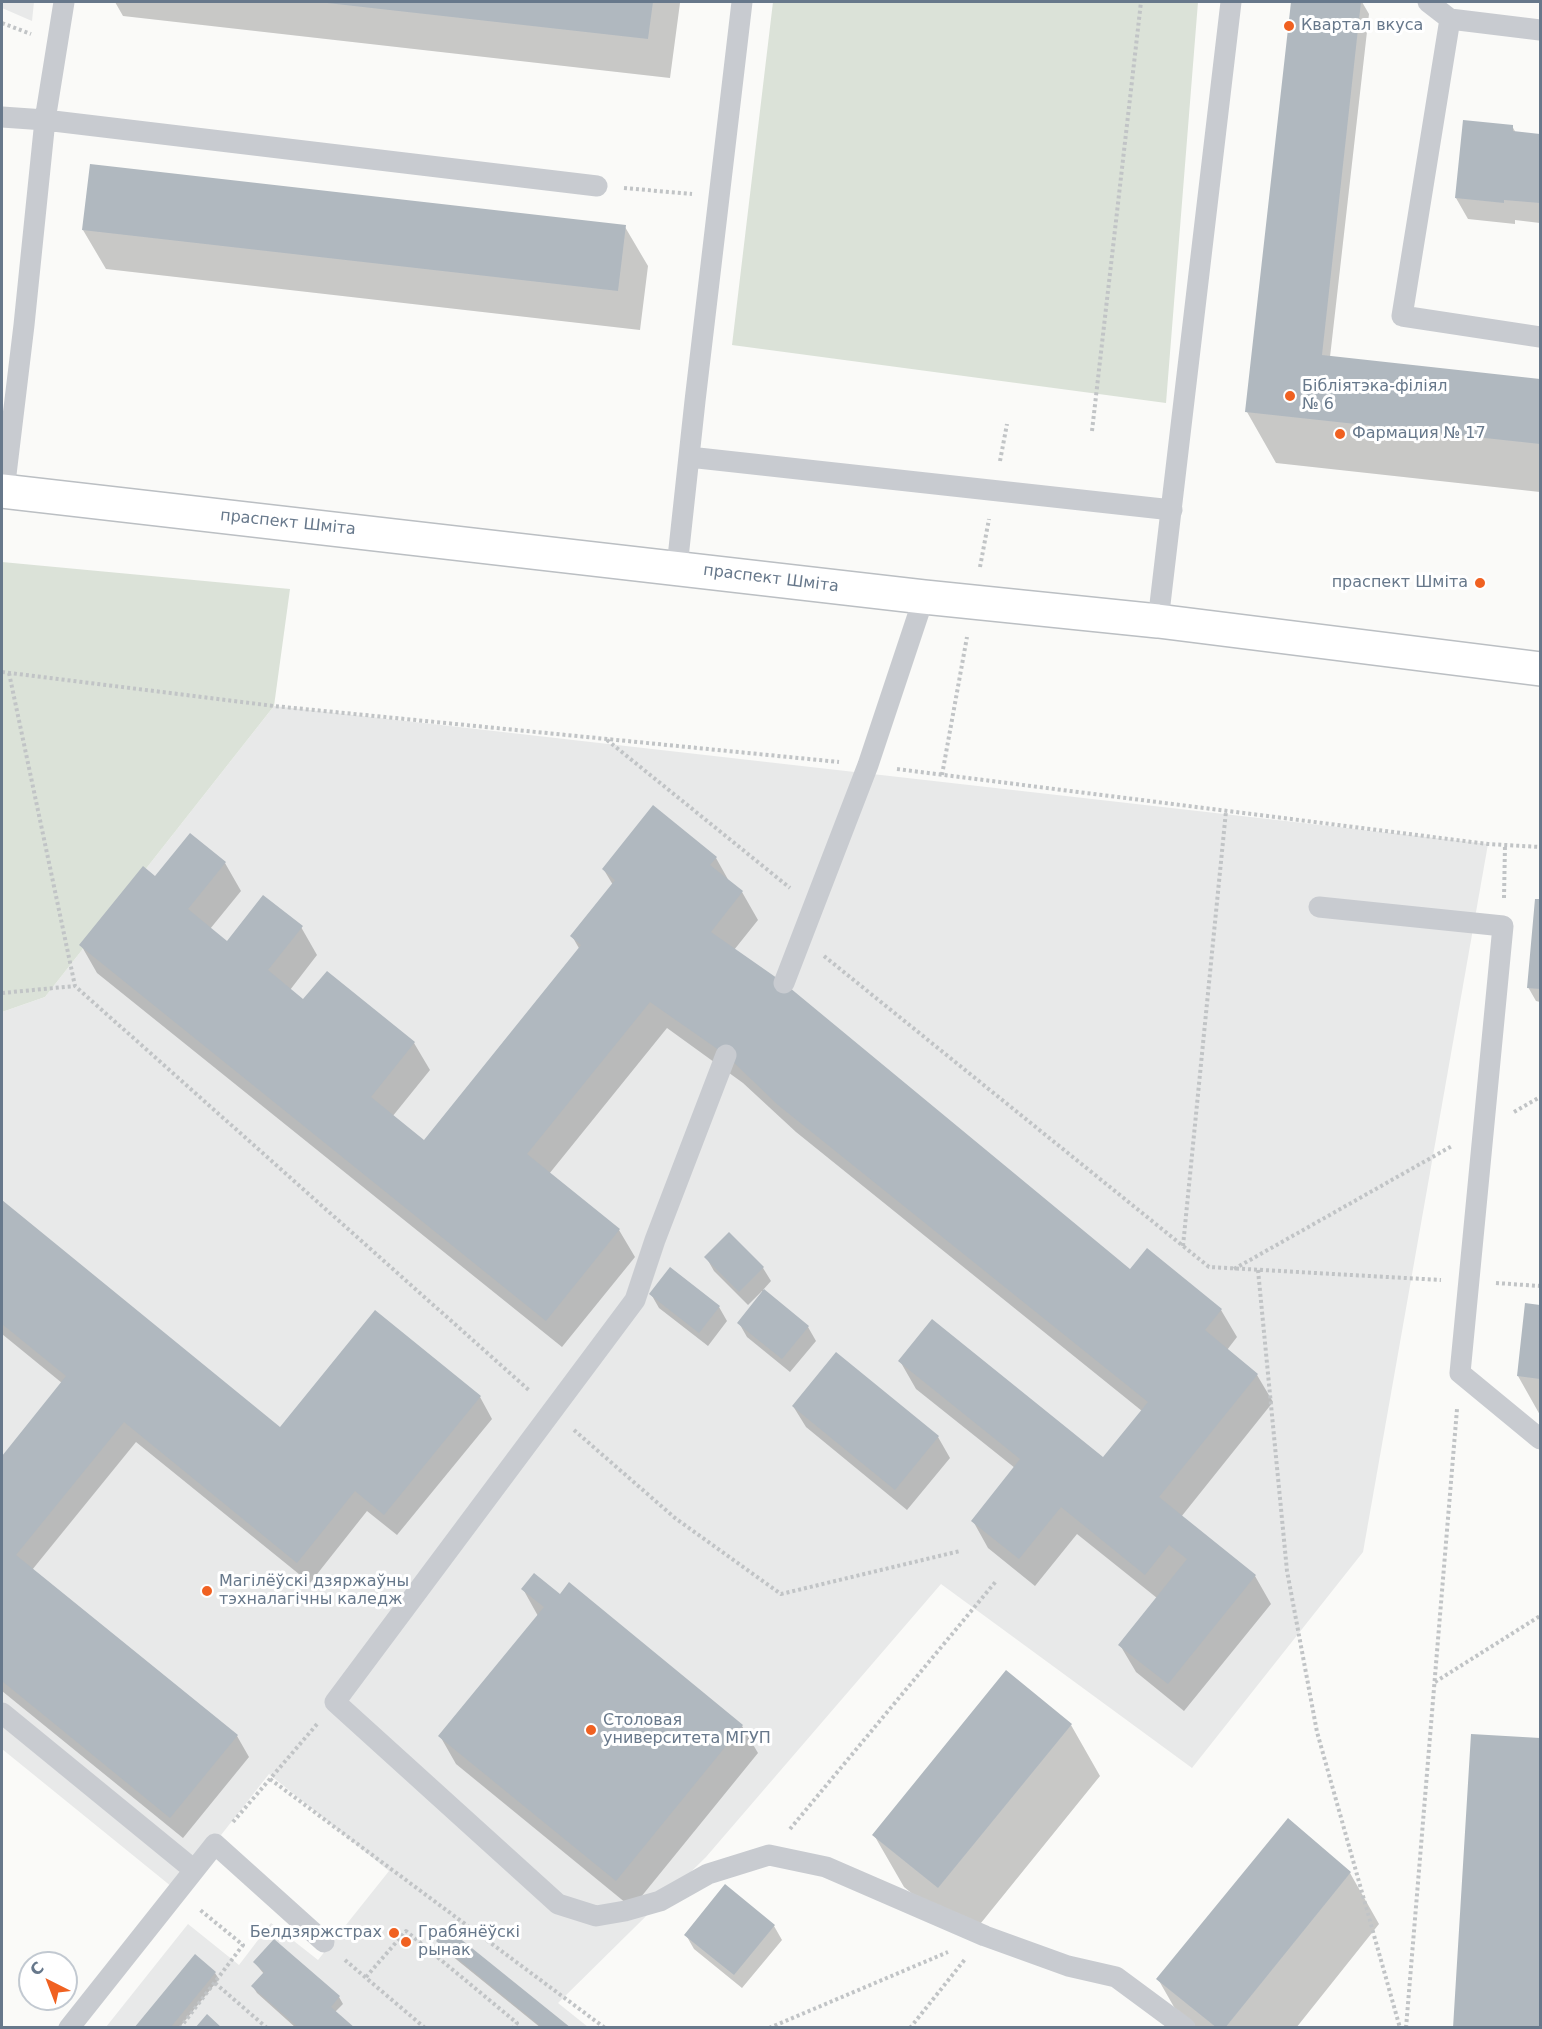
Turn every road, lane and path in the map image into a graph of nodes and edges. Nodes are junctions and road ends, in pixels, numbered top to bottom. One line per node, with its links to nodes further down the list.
1 (64, 2): 9 (lane)
2 (742, 2): 11 (lane)
3 (1140, 2): 13 (path)
4 (1231, 2): 16 (lane)
5 (1428, 2): 6 (lane)
6 (1450, 19): 7 (lane); 12 (lane)
7 (1540, 30)
8 (2, 117): 9 (lane)
9 (45, 120): 10 (lane); 15 (lane)
10 (597, 186): 11 (path)
11 (719, 196): 14 (lane)
12 (1540, 337)
13 (1092, 431)
14 (688, 458): 16 (lane); 17 (lane)
15 (3, 491): 17 (main road, праспект Шміта)
16 (1172, 510): 19 (lane)
17 (677, 567): 18 (main road, праспект Шміта)
18 (924, 597): 19 (main road, праспект Шміта); 24 (lane)
19 (1158, 621): 20 (main road, праспект Шміта)
20 (1540, 669)
21 (2, 672): 22 (path)
22 (9, 673): 23 (path); 33 (path)
23 (606, 739): 24 (path); 28 (path)
24 (868, 765): 25 (path); 28 (lane)
25 (1226, 811): 26 (path); 38 (path)
26 (1505, 845): 27 (path); 30 (path)
27 (1540, 847)
28 (813, 907): 31 (lane)
29 (1319, 907): 30 (lane)
30 (1503, 926): 37 (lane)
31 (801, 937): 32 (lane); 38 (path)
32 (784, 983)
33 (75, 986): 34 (path); 44 (path)
34 (2, 993)
35 (726, 1055): 44 (lane)
36 (1540, 1097): 37 (path)
37 (1483, 1128): 39 (path); 41 (lane)
38 (1183, 1247): 39 (path)
39 (1233, 1269): 40 (path)
40 (1258, 1270): 41 (path); 70 (path)
41 (1469, 1281): 42 (path); 43 (lane)
42 (1540, 1286)
43 (1460, 1372): 45 (lane); 49 (path)
44 (552, 1411): 46 (path); 50 (lane)
45 (1540, 1438)
46 (960, 1551)
47 (997, 1580): 54 (path)
48 (1540, 1616): 49 (path)
49 (1435, 1682): 71 (path)
50 (335, 1702): 52 (path); 54 (lane)
51 (2, 1713): 55 (lane)
52 (270, 1779): 53 (path); 66 (path)
53 (215, 1844): 55 (lane); 58 (lane)
54 (769, 1855): 57 (lane)
55 (194, 1870): 56 (lane)
56 (177, 1891): 60 (path); 61 (lane)
57 (985, 1936): 67 (path); 68 (path); 69 (lane)
58 (324, 1942): 59 (path)
59 (366, 1977): 64 (path); 65 (path)
60 (215, 1983): 62 (path); 63 (path)
61 (69, 2028)
62 (180, 2028)
63 (267, 2028)
64 (425, 2028)
65 (513, 2028)
66 (605, 2028)
67 (769, 2028)
68 (910, 2028)
69 (1185, 2028)
70 (1400, 2028)
71 (1406, 2028)

